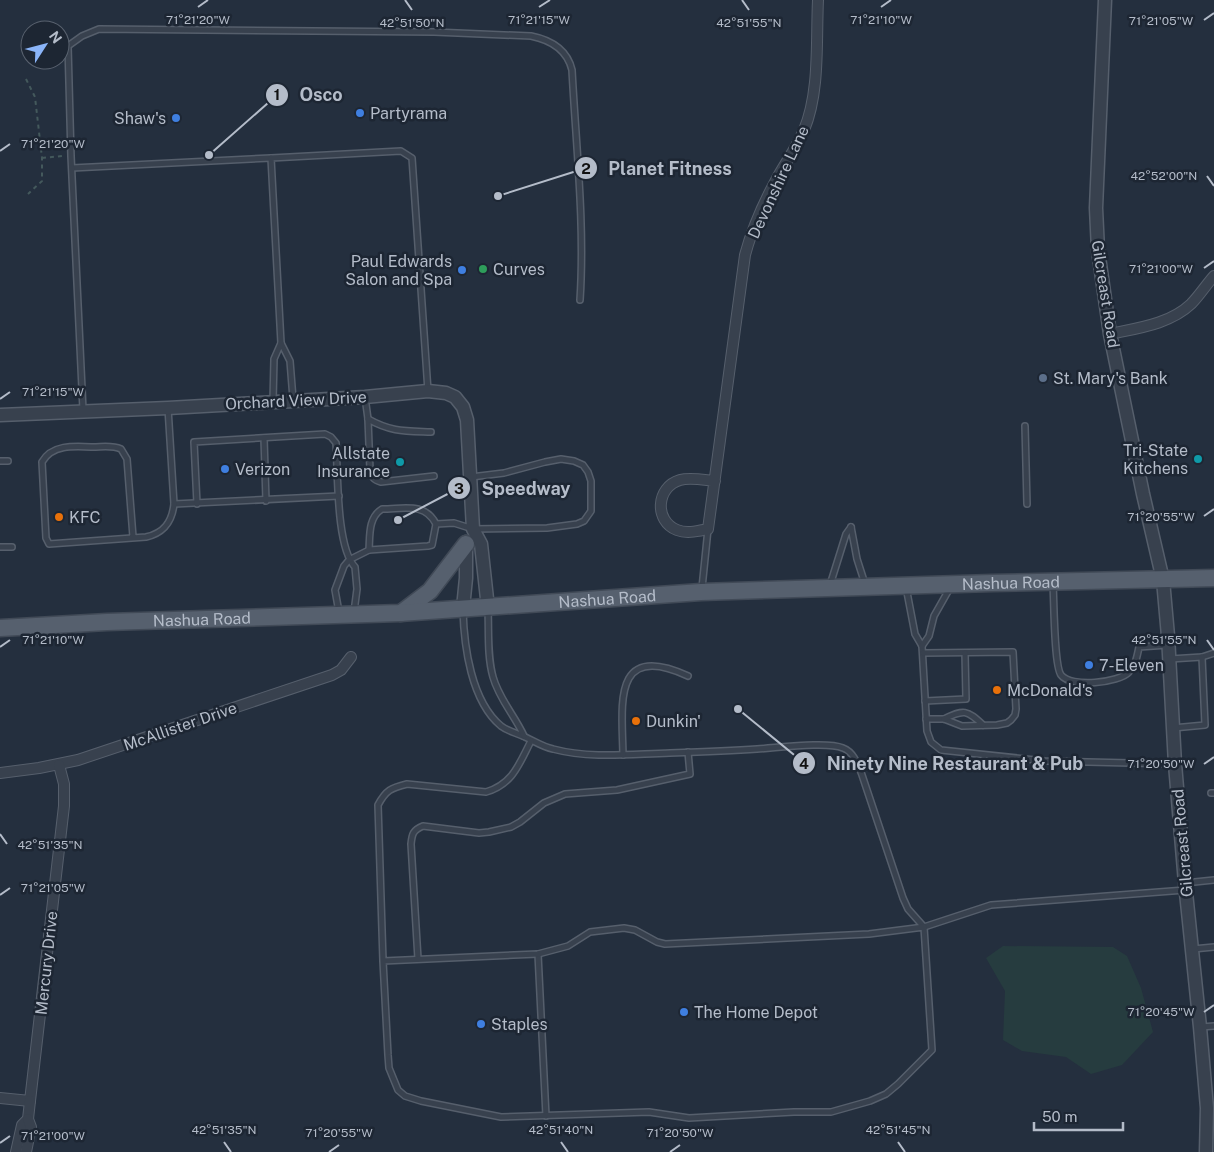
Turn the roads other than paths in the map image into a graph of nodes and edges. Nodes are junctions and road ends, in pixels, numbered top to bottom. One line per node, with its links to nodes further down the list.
1 (818, 0): 24 (street, Devonshire Lane)
2 (1105, 0): 7 (street, Gilcreast Road)
3 (271, 158): 4 (lane); 8 (lane); 9 (lane)
4 (72, 168): 6 (lane); 14 (lane)
5 (1214, 276): 7 (street)
6 (580, 300)
7 (1110, 334): 40 (street, Gilcreast Road)
8 (281, 343): 11 (lane); 12 (lane)
9 (428, 391): 10 (street, Orchard View Drive); 23 (street, Orchard View Drive)
10 (365, 397): 11 (street, Orchard View Drive); 16 (lane)
11 (293, 400): 12 (street, Orchard View Drive)
12 (273, 401): 13 (street, Orchard View Drive)
13 (168, 408): 14 (street, Orchard View Drive); 27 (lane)
14 (83, 411): 15 (street, Orchard View Drive)
15 (0, 415)
16 (368, 419): 18 (lane); 22 (lane)
17 (1024, 426): 29 (lane)
18 (431, 432)
19 (264, 438): 25 (lane); 26 (lane); 28 (lane)
20 (0, 461): 21 (lane)
21 (8, 461)
22 (434, 476)
23 (471, 477): 31 (street, Orchard View Drive); 31 (lane)
24 (715, 481): 32 (street, Devonshire Lane); 32 (street)
25 (339, 496): 26 (lane); 38 (lane)
26 (266, 501): 28 (lane)
27 (174, 504): 28 (lane); 33 (lane)
28 (197, 504)
29 (1027, 504)
30 (436, 524): 31 (lane); 37 (lane); 37 (lane)
31 (473, 529): 34 (street, Orchard View Drive); 48 (street, Orchard View Drive)
32 (708, 529): 46 (lane, Devonshire Lane)
33 (133, 537): 33 (lane)
34 (466, 544): 47 (street, Orchard View Drive); 49 (main road)
35 (0, 547): 36 (lane)
36 (12, 547)
37 (369, 550): 38 (lane)
38 (349, 560): 50 (lane); 50 (lane)
39 (1214, 578): 40 (main road, Nashua Road)
40 (1163, 580): 41 (main road, Nashua Road); 52 (street, Gilcreast Road)
41 (1053, 582): 42 (main road, Nashua Road); 52 (lane)
42 (952, 584): 43 (main road, Nashua Road); 53 (lane)
43 (906, 586): 44 (main road, Nashua Road); 53 (lane)
44 (866, 588): 45 (main road, Nashua Road); 45 (lane)
45 (829, 589): 46 (main road, Nashua Road)
46 (701, 592): 48 (main road, Nashua Road)
47 (463, 608): 48 (main road, Nashua Road); 49 (main road, Nashua Road); 66 (lane)
48 (488, 608): 66 (lane)
49 (400, 613): 50 (main road, Nashua Road)
50 (347, 615): 51 (main road, Nashua Road)
51 (0, 628)
52 (1169, 645): 59 (street, Gilcreast Road)
53 (922, 646): 54 (lane)
54 (923, 653): 55 (lane); 61 (lane)
55 (965, 653): 61 (lane); 64 (lane)
56 (1214, 653): 58 (lane)
57 (351, 657): 71 (street, McAllister Drive)
58 (1202, 657): 59 (lane); 65 (lane)
59 (1170, 659): 65 (street, Gilcreast Road)
60 (688, 676): 69 (lane)
61 (925, 701): 62 (lane)
62 (926, 719): 63 (lane); 70 (lane)
63 (944, 719): 64 (lane); 64 (lane)
64 (983, 725)
65 (1173, 728): 70 (street, Gilcreast Road)
66 (524, 736): 67 (lane)
67 (531, 740): 69 (lane); 80 (lane)
68 (688, 752): 69 (lane); 75 (lane); 79 (lane)
69 (623, 755)
70 (1176, 764): 74 (street, Gilcreast Road)
71 (59, 765): 72 (street, McAllister Drive); 84 (street, Mercury Drive)
72 (0, 773)
73 (1214, 880): 74 (lane)
74 (1185, 886): 75 (lane); 77 (street, Gilcreast Road)
75 (924, 927): 78 (lane); 86 (lane)
76 (1214, 947): 77 (lane)
77 (1192, 949): 82 (street, Gilcreast Road)
78 (538, 954): 79 (lane); 86 (lane)
79 (418, 960): 80 (lane)
80 (383, 961): 86 (lane)
81 (1214, 1026): 82 (lane)
82 (1200, 1027): 85 (street, Gilcreast Road)
83 (0, 1098): 84 (street)
84 (30, 1101): 87 (street, Mercury Drive)
85 (1210, 1108): 90 (street, Gilcreast Road)
86 (546, 1116)
87 (28, 1119): 88 (street); 89 (street)
88 (16, 1152)
89 (26, 1152)
90 (1206, 1152)

